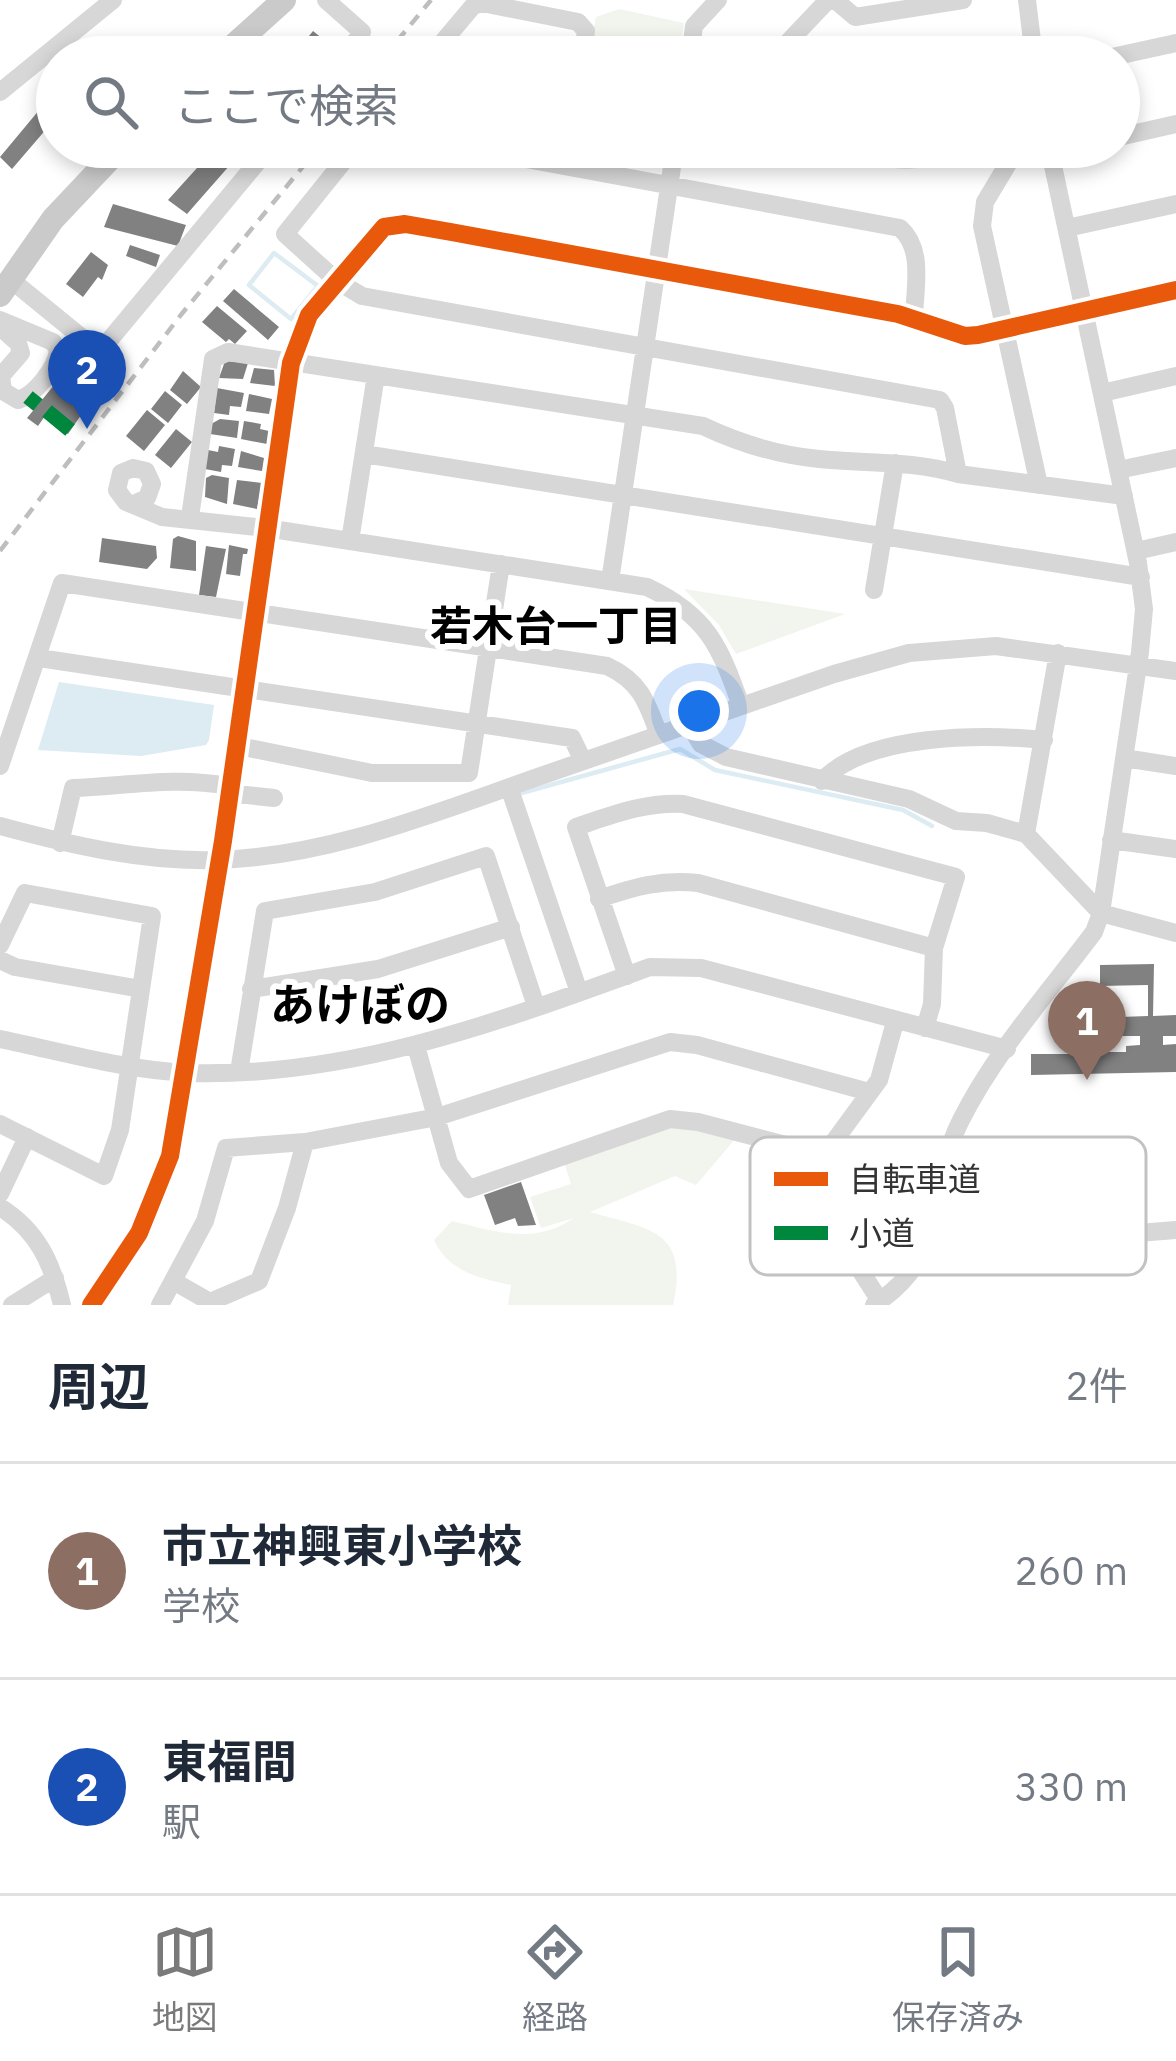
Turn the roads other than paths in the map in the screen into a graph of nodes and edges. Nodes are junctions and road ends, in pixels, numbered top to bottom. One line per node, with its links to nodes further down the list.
1 (113, 0): 8 (street)
2 (284, 0): 9 (main road)
3 (326, 0): 10 (street)
4 (831, 0): 5 (street); 14 (street)
5 (963, 0)
6 (1027, 0): 15 (street)
7 (713, 2): 13 (street)
8 (68, 36)
9 (244, 36)
10 (359, 36)
11 (448, 36): 12 (street)
12 (585, 36)
13 (693, 36)
14 (795, 36)
15 (1031, 36)
16 (1176, 43): 17 (street)
17 (1140, 51)
18 (0, 60): 20 (street)
19 (36, 62): 20 (street)
20 (6, 86)
21 (1176, 124): 22 (street)
22 (1140, 132)
23 (101, 168): 35 (main road)
24 (252, 168): 35 (street)
25 (339, 168): 34 (street)
26 (576, 168): 30 (street)
27 (672, 168): 30 (street)
28 (1005, 168): 40 (street)
29 (1053, 168): 32 (street)
30 (669, 185): 33 (street); 38 (street)
31 (1176, 204): 32 (street)
32 (1067, 228): 37 (street)
33 (657, 269): 34 (street); 38 (street); 41 (street)
34 (337, 281): 41 (street); 42 (street)
35 (5, 287)
36 (1176, 290): 37 (street)
37 (1085, 310): 40 (street); 45 (street)
38 (914, 317): 40 (street)
39 (0, 324): 39 (street)
40 (1005, 328): 53 (street)
41 (645, 345): 46 (street); 51 (street)
42 (291, 362): 43 (street); 57 (street); 58 (street)
43 (376, 375): 46 (street); 47 (street)
44 (1176, 376): 45 (street)
45 (1102, 393): 50 (street)
46 (635, 416): 49 (street); 54 (street)
47 (364, 454): 54 (street); 60 (street)
48 (1176, 458): 50 (street)
49 (895, 463): 51 (street); 59 (street)
50 (1118, 470): 55 (street)
51 (958, 474): 53 (street)
52 (152, 484): 56 (street); 56 (street); 57 (street)
53 (1039, 484): 55 (street)
54 (623, 495): 59 (street); 65 (street)
55 (1124, 496): 62 (street)
56 (134, 504): 57 (street)
57 (190, 517): 58 (street)
58 (266, 528): 60 (street); 67 (street)
59 (883, 537): 64 (street); 66 (street)
60 (350, 542): 63 (street)
61 (1176, 542): 62 (street)
62 (1136, 551): 64 (street)
63 (501, 564): 65 (street); 68 (street)
64 (1141, 577): 71 (street)
65 (610, 581): 74 (street)
66 (874, 590)
67 (253, 613): 68 (street); 70 (street); 73 (street)
68 (489, 649): 75 (street); 77 (street)
69 (1058, 653): 71 (street); 74 (street); 78 (street)
70 (39, 658): 73 (street); 82 (street)
71 (1138, 666): 72 (street); 80 (street)
72 (1176, 671)
73 (243, 687): 75 (street); 79 (street)
74 (741, 706): 76 (street)
75 (478, 723): 79 (street); 81 (street)
76 (689, 724): 77 (street); 84 (street)
77 (659, 735): 81 (street)
78 (1045, 740): 84 (street); 89 (street)
79 (234, 745): 86 (street)
80 (1124, 758): 83 (street); 90 (street)
81 (583, 761): 85 (street)
82 (0, 766)
83 (1176, 766)
84 (821, 781): 89 (street)
85 (509, 787): 93 (street); 104 (street)
86 (228, 790): 87 (street); 91 (street); 93 (street)
87 (274, 798)
88 (0, 826): 91 (street)
89 (1026, 834): 95 (street)
90 (1111, 839): 92 (street); 95 (street)
91 (60, 842): 93 (street)
92 (1176, 849)
93 (219, 860): 113 (street)
94 (599, 899): 99 (street); 99 (street); 101 (street)
95 (1101, 913): 97 (street); 110 (street)
96 (511, 927): 103 (street); 103 (street); 105 (street)
97 (1176, 933)
98 (0, 945): 102 (street)
99 (934, 948): 107 (street)
100 (0, 960): 102 (street)
101 (627, 976): 104 (street); 106 (street)
102 (141, 989): 111 (street)
103 (251, 989): 112 (street)
104 (579, 992): 105 (street)
105 (536, 1006): 109 (street)
106 (895, 1022): 107 (street); 114 (street)
107 (926, 1028): 110 (street)
108 (0, 1039): 111 (street)
109 (416, 1046): 112 (street); 115 (street)
110 (1007, 1049): 120 (street)
111 (131, 1064): 113 (street); 117 (street)
112 (239, 1072): 113 (street)
113 (184, 1073): 130 (street)
114 (869, 1092): 115 (street); 119 (street)
115 (437, 1117): 118 (street); 121 (street)
116 (0, 1124): 117 (street)
117 (27, 1137): 122 (street)
118 (755, 1137)
119 (837, 1137)
120 (954, 1137)
121 (305, 1142): 129 (street); 129 (street)
122 (0, 1195)
123 (0, 1207): 128 (street)
124 (1176, 1230): 125 (street)
125 (1146, 1232)
126 (862, 1275): 131 (street)
127 (906, 1275): 131 (street)
128 (55, 1278): 132 (street); 133 (street)
129 (175, 1282): 135 (street)
130 (97, 1298): 134 (street)
131 (877, 1303)
132 (12, 1305)
133 (62, 1305)
134 (121, 1305)
135 (160, 1305)

